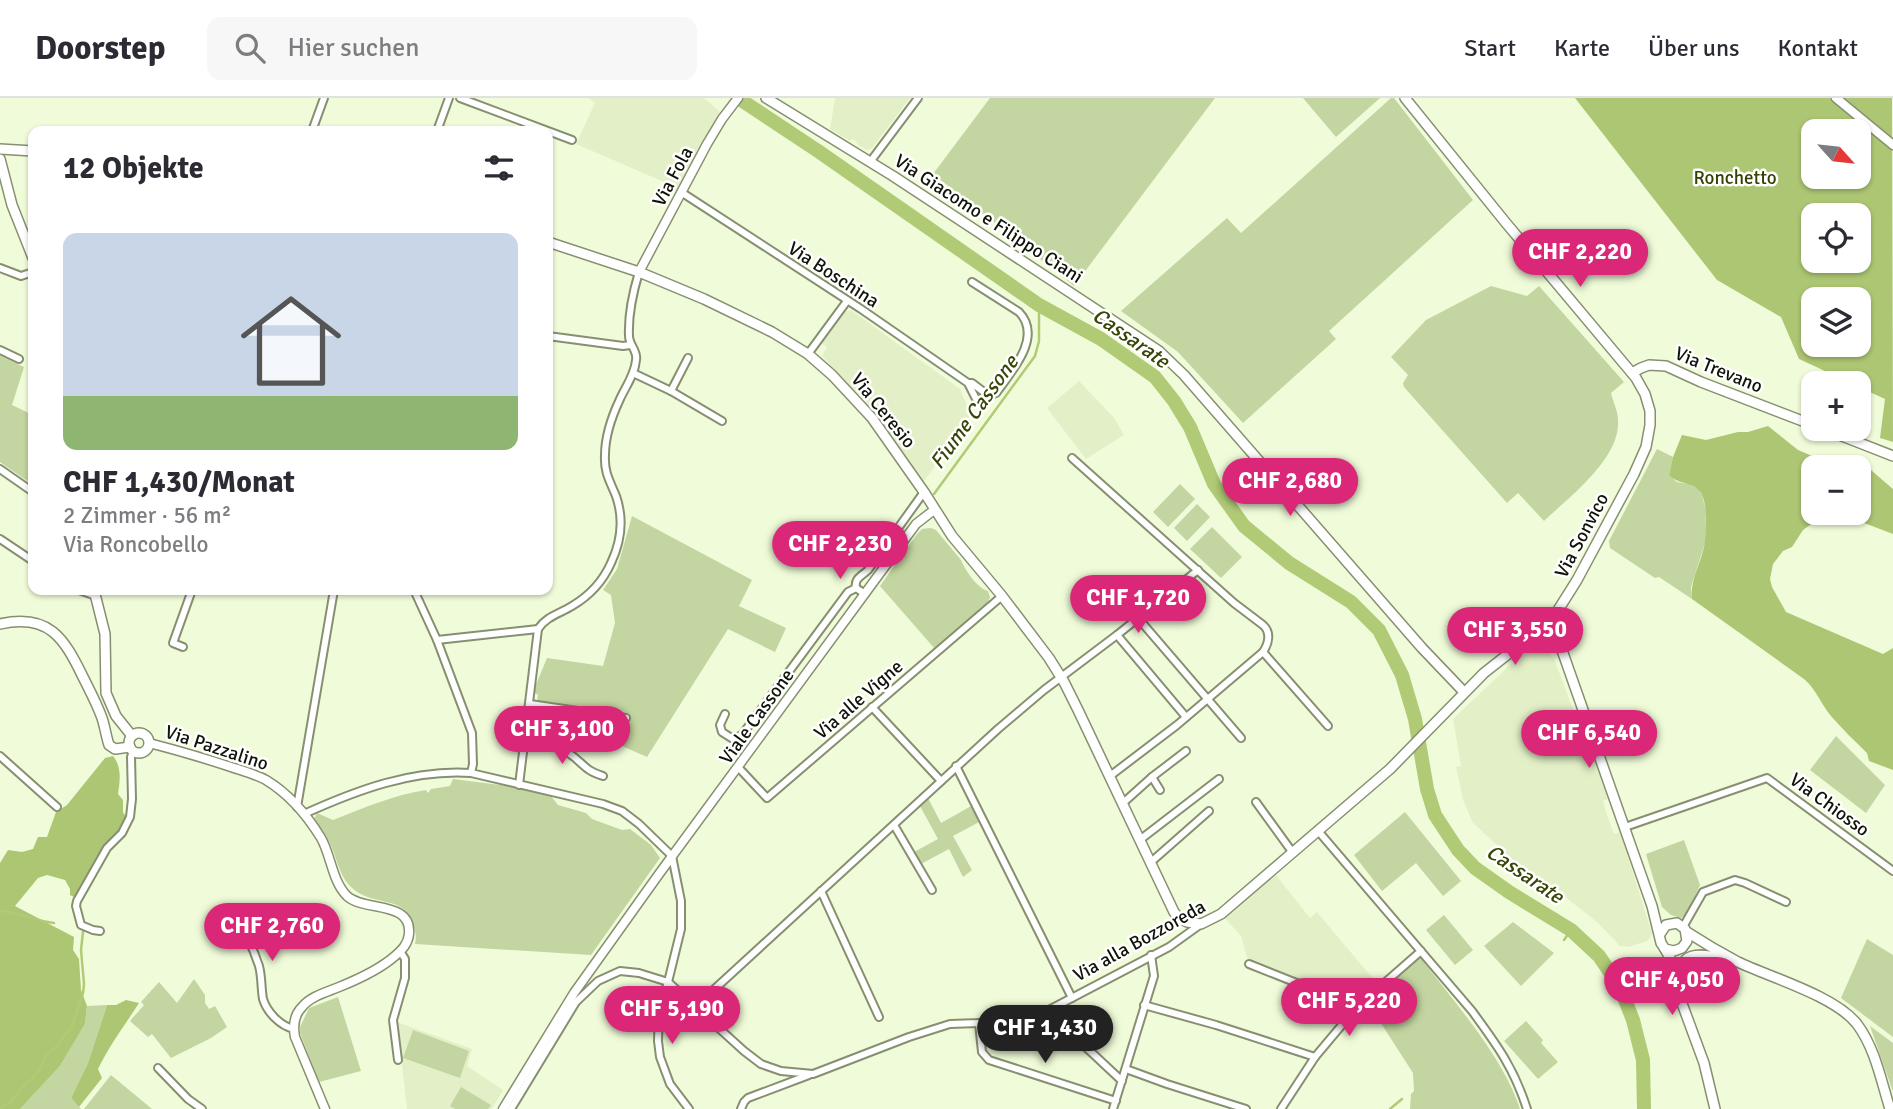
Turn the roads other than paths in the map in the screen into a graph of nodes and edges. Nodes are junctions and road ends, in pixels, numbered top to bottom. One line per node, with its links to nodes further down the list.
1 (324, 98): 9 (street)
2 (449, 98): 10 (street)
3 (460, 98): 11 (street)
4 (738, 98): 19 (street, Via Fola)
5 (766, 98): 18 (main road, Via Giacomo e Filippo Ciani)
6 (918, 98): 18 (street)
7 (1405, 98): 34 (main road)
8 (1836, 98): 14 (street)
9 (314, 126)
10 (439, 126)
11 (536, 126)
12 (553, 132): 13 (street)
13 (572, 139)
14 (1893, 145)
15 (0, 149): 16 (main road)
16 (28, 151)
17 (0, 159): 21 (main road)
18 (870, 162): 64 (main road, Via Giacomo e Filippo Ciani)
19 (681, 192): 23 (street, Via Fola); 26 (street, Via Boschina)
20 (553, 244): 23 (main road, Via Ceresio)
21 (28, 245)
22 (0, 268): 24 (street)
23 (639, 272): 28 (street); 30 (main road, Via Ceresio)
24 (28, 274)
25 (972, 282): 26 (street, Via Boschina)
26 (847, 301): 30 (street)
27 (553, 337): 28 (street)
28 (630, 345): 33 (street)
29 (0, 350): 32 (street)
30 (808, 354): 43 (main road, Via Ceresio)
31 (688, 358): 35 (street)
32 (19, 359)
33 (633, 373): 35 (street); 58 (street)
34 (1632, 373): 36 (main road, Via Trevano); 56 (main road, Via Sonvico)
35 (671, 391): 37 (street)
36 (1801, 420)
37 (722, 421)
38 (1855, 441): 39 (main road)
39 (1893, 456)
40 (1072, 458): 47 (street)
41 (0, 469): 42 (street)
42 (28, 489)
43 (924, 492): 44 (main road, Via Ceresio); 48 (street, Viale Cassone)
44 (934, 510): 49 (street, Viale Cassone); 54 (main road, Via Ceresio)
45 (0, 539): 46 (street)
46 (28, 558)
47 (1198, 570): 55 (street); 62 (street)
48 (856, 588): 49 (street); 68 (street, Viale Cassone)
49 (865, 594): 80 (street, Viale Cassone)
50 (95, 595): 72 (main road)
51 (190, 595): 61 (street)
52 (333, 595): 92 (street)
53 (416, 595): 60 (street)
54 (1002, 596): 63 (main road, Via Ceresio); 67 (street, Via alle Vigne)
55 (1138, 618): 59 (street); 65 (street)
56 (1548, 622): 64 (main road); 96 (main road)
57 (0, 624): 76 (main road)
58 (537, 629): 60 (street); 66 (street)
59 (1117, 635): 63 (street); 69 (street)
60 (437, 640): 81 (street)
61 (183, 647)
62 (1264, 652): 65 (street); 71 (street)
63 (1061, 677): 79 (street); 83 (main road, Via Ceresio)
64 (1464, 692): 97 (main road, Via alla Bozzoreda)
65 (1208, 698): 69 (street); 74 (street)
66 (530, 704): 70 (street); 73 (street)
67 (872, 707): 80 (street, Via alle Vigne); 86 (street)
68 (725, 714)
69 (1186, 717): 83 (street)
70 (626, 718)
71 (1328, 726)
72 (132, 736): 75 (main road); 76 (main road)
73 (525, 738): 82 (street); 87 (street)
74 (1241, 738)
75 (149, 743): 76 (main road); 92 (street, Via Pazzalino)
76 (131, 749): 111 (street)
77 (1186, 751): 84 (street)
78 (0, 756): 91 (street)
79 (956, 766): 86 (street); 121 (street)
80 (738, 767): 100 (street, Viale Cassone)
81 (471, 773): 87 (street); 94 (street)
82 (603, 776)
83 (1110, 776): 90 (main road, Via Ceresio)
84 (1152, 777): 88 (street); 90 (street)
85 (1219, 779): 98 (street)
86 (941, 781): 95 (street)
87 (519, 785): 100 (street)
88 (1160, 790)
89 (1256, 802): 99 (street)
90 (1123, 803): 98 (main road, Via Ceresio)
91 (57, 807)
92 (298, 807): 94 (street, Via Pazzalino)
93 (1209, 811): 101 (street)
94 (304, 814): 115 (street, Via Pazzalino)
95 (894, 825): 103 (street); 104 (street)
96 (1625, 827): 102 (street, Via Chiosso); 106 (main road)
97 (1319, 832): 99 (main road, Via alla Bozzoreda); 116 (street)
98 (1140, 839): 101 (main road, Via Ceresio)
99 (1293, 853): 109 (main road, Via alla Bozzoreda)
100 (672, 856): 120 (street); 139 (street, Viale Cassone)
101 (1151, 862): 108 (main road, Via Ceresio)
102 (1893, 871)
103 (932, 890)
104 (821, 891): 124 (street); 126 (street)
105 (1786, 902): 110 (street)
106 (1652, 906): 110 (main road); 112 (main road)
107 (234, 916): 129 (street)
108 (1180, 918): 109 (main road); 113 (street)
109 (1201, 924): 113 (street, Via alla Bozzoreda)
110 (1681, 927): 112 (main road); 114 (main road); 118 (main road)
111 (100, 931)
112 (1660, 934): 114 (main road)
113 (1179, 940): 117 (street, Via alla Bozzoreda)
114 (1665, 949): 127 (main road)
115 (400, 951): 129 (street); 131 (street)
116 (1421, 951): 125 (street); 145 (street)
117 (1152, 955): 121 (street, Via alla Bozzoreda); 123 (street)
118 (1738, 961): 127 (main road); 147 (main road)
119 (1249, 964): 125 (street)
120 (668, 982): 124 (street, Via alla Bozzoreda); 140 (street, Via alla Bozzoreda); 141 (street)
121 (1072, 998): 122 (street, Via alla Bozzoreda)
122 (1061, 1004): 128 (street, Via alla Bozzoreda); 135 (street)
123 (1144, 1005): 130 (street); 133 (street)
124 (696, 1006): 134 (street, Via alla Bozzoreda)
125 (1357, 1007): 130 (street)
126 (879, 1017)
127 (1688, 1019): 146 (main road)
128 (979, 1023): 134 (street, Via alla Bozzoreda); 136 (street)
129 (294, 1029): 138 (street)
130 (1315, 1057): 144 (street)
131 (398, 1060)
132 (158, 1068): 137 (street)
133 (1126, 1069): 135 (street); 143 (street)
134 (813, 1074): 142 (street)
135 (1122, 1081): 136 (street)
136 (1115, 1105)
137 (202, 1109)
138 (325, 1109)
139 (503, 1109)
140 (511, 1109)
141 (689, 1109)
142 (741, 1109)
143 (1247, 1109)
144 (1281, 1109)
145 (1527, 1109)
146 (1714, 1109)
147 (1890, 1109)

